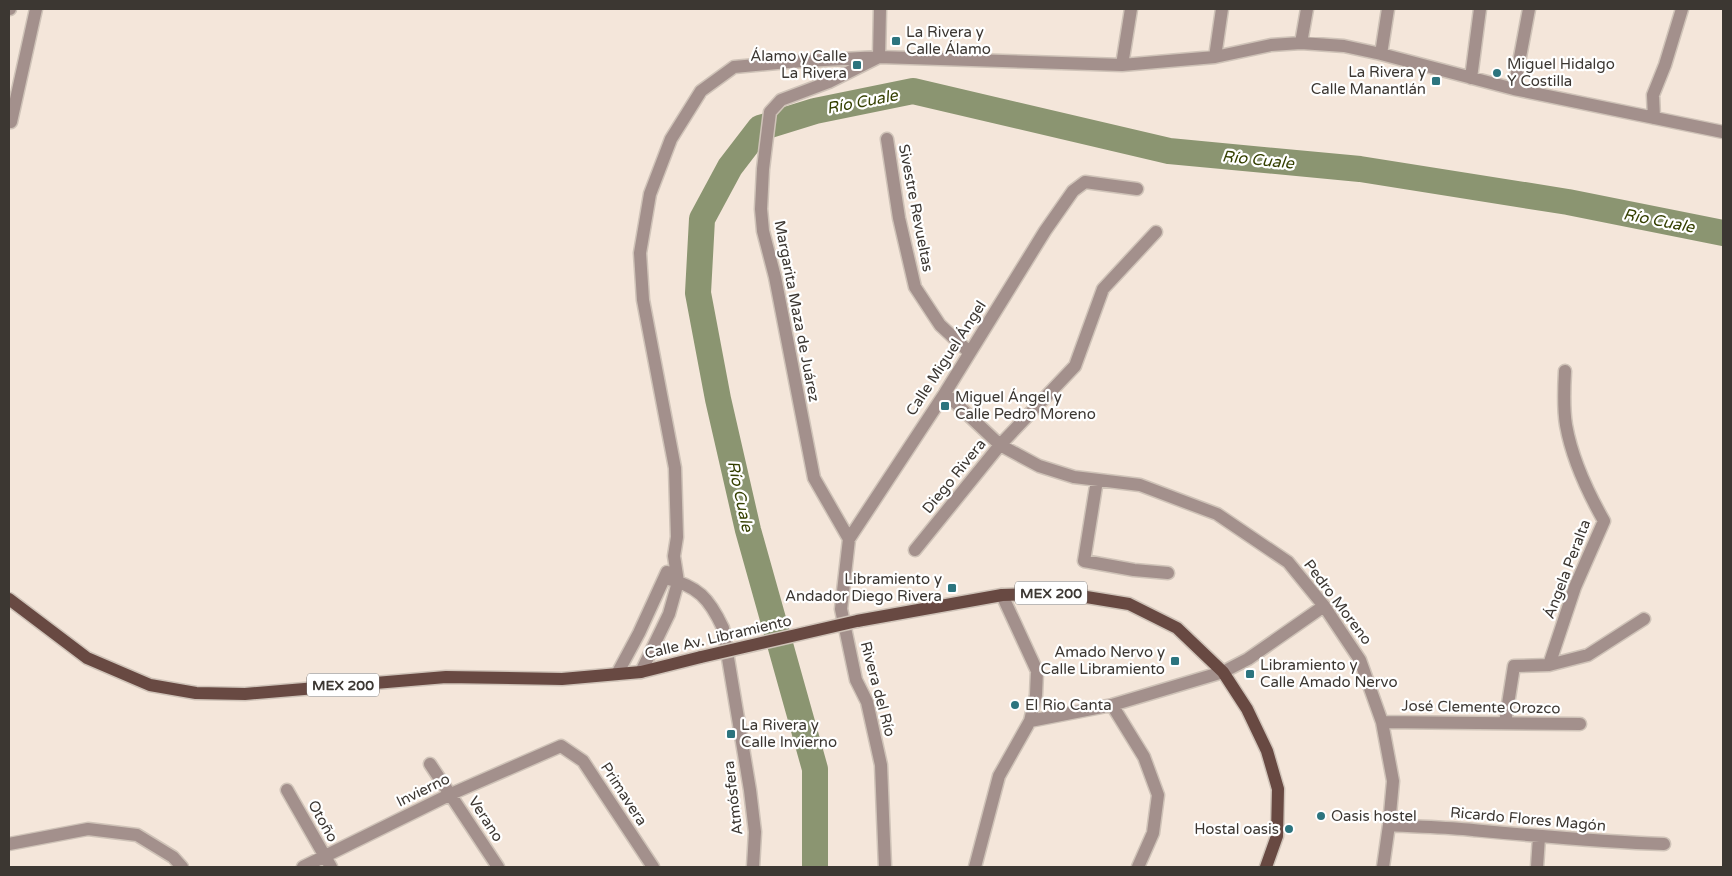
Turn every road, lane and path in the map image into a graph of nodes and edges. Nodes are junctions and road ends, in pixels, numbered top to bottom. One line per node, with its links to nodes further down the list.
1 (36, 9): 18 (street)
2 (880, 9): 12 (street)
3 (1131, 9): 14 (street)
4 (1222, 9): 13 (street)
5 (1307, 9): 10 (street)
6 (1388, 9): 11 (street)
7 (1480, 9): 15 (street)
8 (1529, 9): 16 (street)
9 (1682, 9): 17 (street)
10 (1301, 43): 11 (street); 13 (street)
11 (1381, 54): 15 (street)
12 (879, 57): 14 (street); 28 (street, Margarita Maza de Juárez); 30 (street)
13 (1215, 57): 14 (street)
14 (1122, 65)
15 (1471, 78): 16 (street)
16 (1514, 89): 17 (street)
17 (1654, 118): 19 (street)
18 (12, 122)
19 (1723, 132)
20 (887, 139): 23 (street, Sivestre Revueltas)
21 (1137, 189): 23 (street, Calle Miguel Ángel)
22 (1156, 232): 26 (street, Diego Rivera)
23 (969, 352): 25 (street, Calle Miguel Ángel)
24 (1565, 371): 39 (street, Ángela Peralta)
25 (945, 393): 26 (street, Pedro Moreno); 28 (street, Calle Miguel Ángel)
26 (1000, 445): 27 (street, Pedro Moreno); 29 (street, Diego Rivera)
27 (1097, 480): 31 (street); 36 (street, Pedro Moreno)
28 (849, 538): 37 (street, Calle Miguel Ángel)
29 (915, 550)
30 (674, 556): 32 (street); 33 (street)
31 (1168, 573)
32 (664, 578): 33 (street, Atmósfera); 42 (street)
33 (678, 582): 40 (street); 61 (street, Atmósfera)
34 (1002, 595): 40 (main road, Calle Av. Libramiento / MEX 200, bridge); 41 (main road, Calle Av. Libramiento / MEX 200); 44 (street)
35 (9, 599): 42 (main road, Calle Av. Libramiento / MEX 200)
36 (1324, 606): 41 (street); 45 (street, Pedro Moreno)
37 (840, 609): 62 (street, Rivera del Río)
38 (1644, 619): 39 (street)
39 (1549, 665): 46 (street)
40 (641, 672): 42 (main road, Calle Av. Libramiento / MEX 200)
41 (1223, 672): 43 (street); 65 (main road, Calle Av. Libramiento / MEX 200)
42 (617, 674)
43 (1112, 705): 44 (street); 64 (street)
44 (1030, 721): 63 (street)
45 (1382, 722): 46 (street, José Clemente Orozco); 52 (street, Pedro Moreno)
46 (1505, 723): 47 (street, José Clemente Orozco)
47 (1580, 724)
48 (561, 746): 51 (street, Invierno); 60 (street, Primavera)
49 (430, 764): 51 (street, Verano)
50 (287, 790): 56 (street, Otoño)
51 (451, 794): 56 (street, Invierno); 59 (street, Verano)
52 (1389, 825): 53 (street, Ricardo Flores Magón); 66 (street, Pedro Moreno)
53 (1539, 837): 55 (street, Ricardo Flores Magón); 67 (street)
54 (9, 844): 57 (street)
55 (1664, 844)
56 (328, 862): 58 (street, Invierno)
57 (182, 867)
58 (303, 867)
59 (498, 867)
60 (653, 867)
61 (753, 867)
62 (885, 867)
63 (975, 867)
64 (1138, 867)
65 (1266, 867)
66 (1383, 867)
67 (1537, 867)

